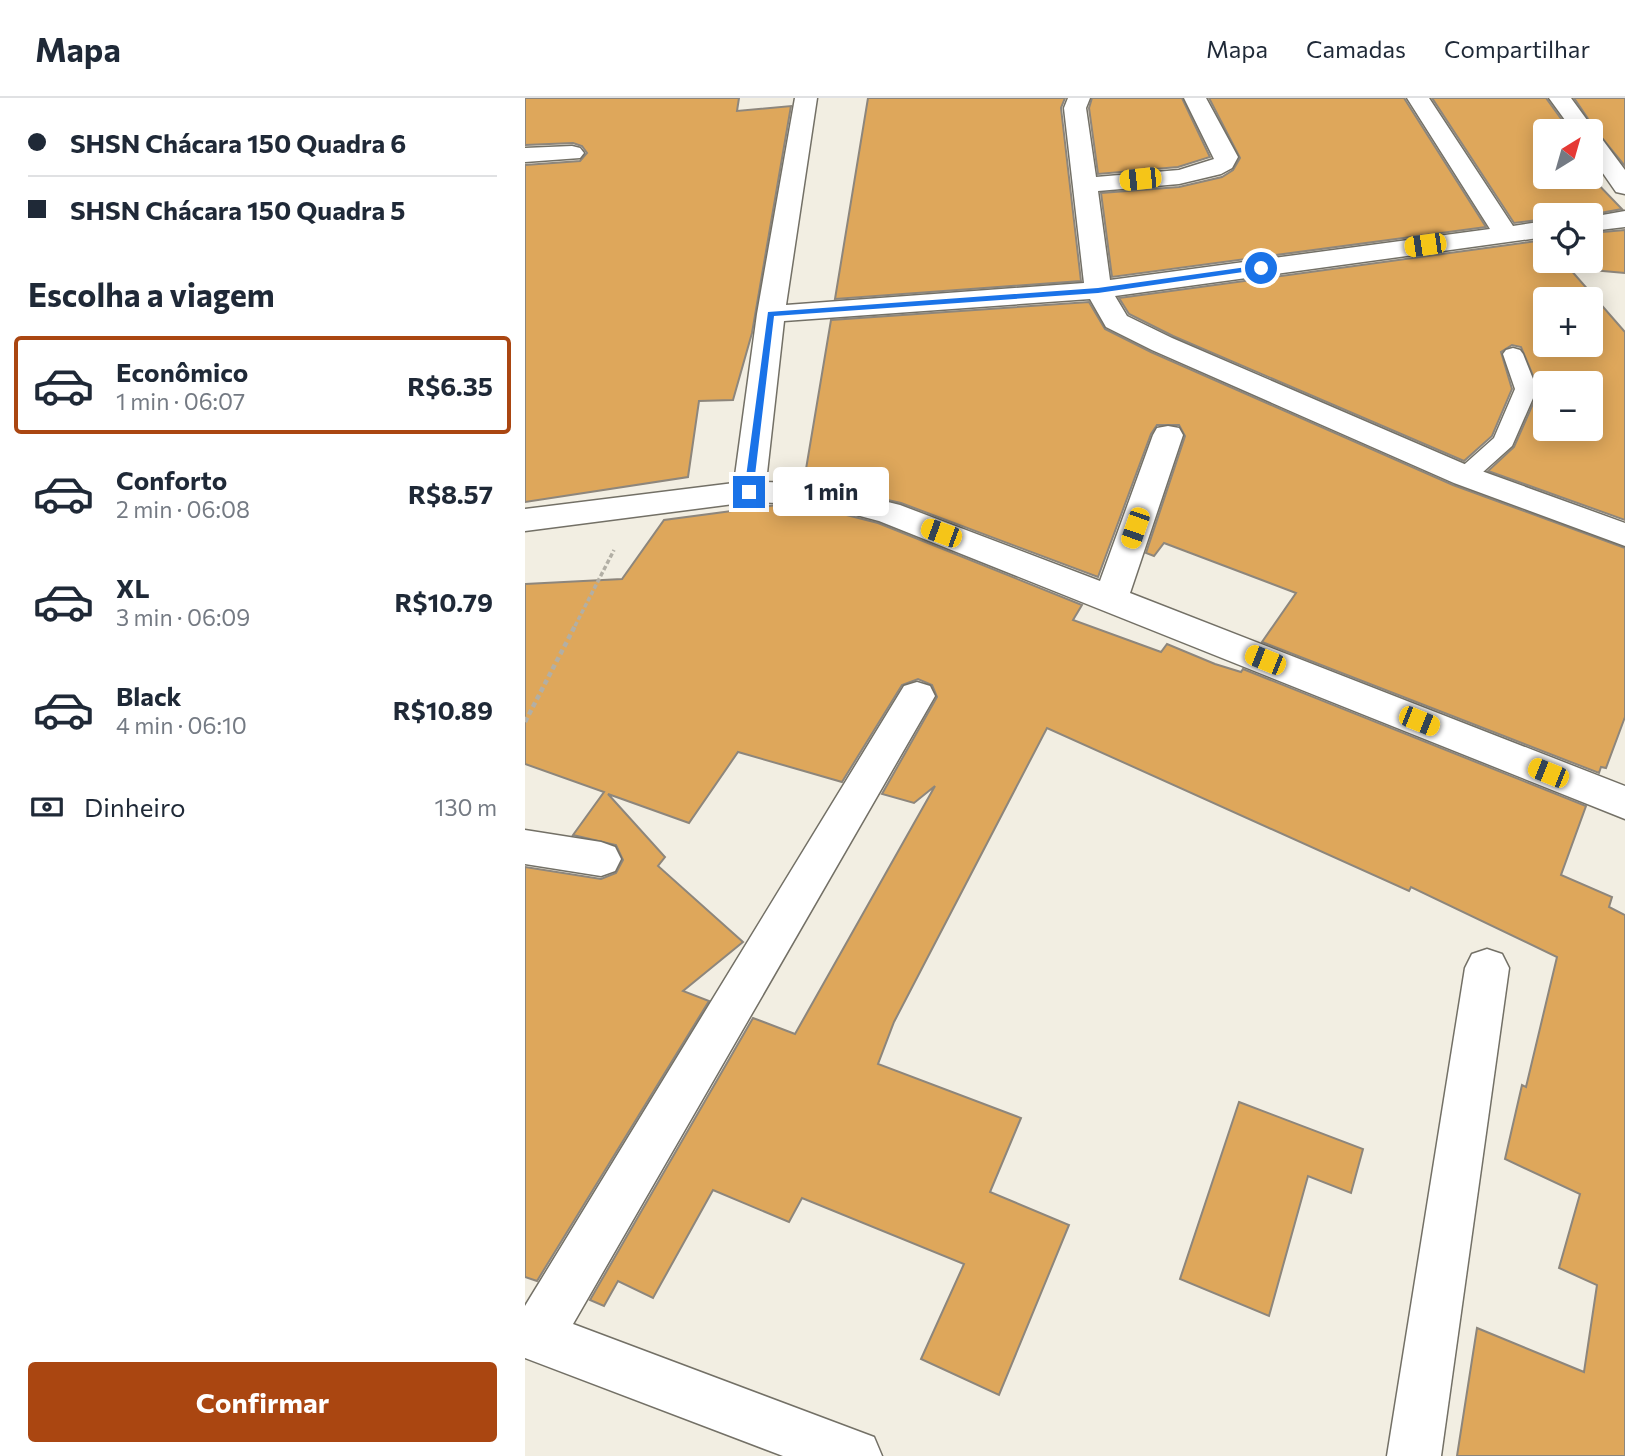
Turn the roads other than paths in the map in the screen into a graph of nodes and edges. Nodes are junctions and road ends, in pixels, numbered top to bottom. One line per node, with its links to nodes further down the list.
1 (806, 98): 17 (street)
2 (1079, 98): 10 (street)
3 (1195, 98): 10 (street)
4 (1418, 98): 15 (street)
5 (1560, 98): 6 (street)
6 (1575, 119)
7 (572, 153): 8 (street)
8 (525, 155)
9 (1603, 157): 11 (street)
10 (1085, 185): 16 (street)
11 (1625, 187)
12 (1625, 219): 13 (street)
13 (1603, 222)
14 (1533, 231): 15 (street)
15 (1506, 234): 16 (street)
16 (1098, 290): 17 (street); 20 (street)
17 (771, 314): 21 (street)
18 (1513, 354): 20 (lane)
19 (1167, 435): 24 (street)
20 (1465, 476): 23 (street)
21 (749, 492): 22 (street); 24 (street)
22 (525, 520)
23 (1625, 535)
24 (1111, 598): 26 (street)
25 (917, 696): 30 (street)
26 (1625, 803)
27 (525, 847): 28 (street)
28 (601, 859)
29 (1487, 968): 32 (street)
30 (531, 1334): 31 (street)
31 (855, 1456)
32 (1414, 1456)

